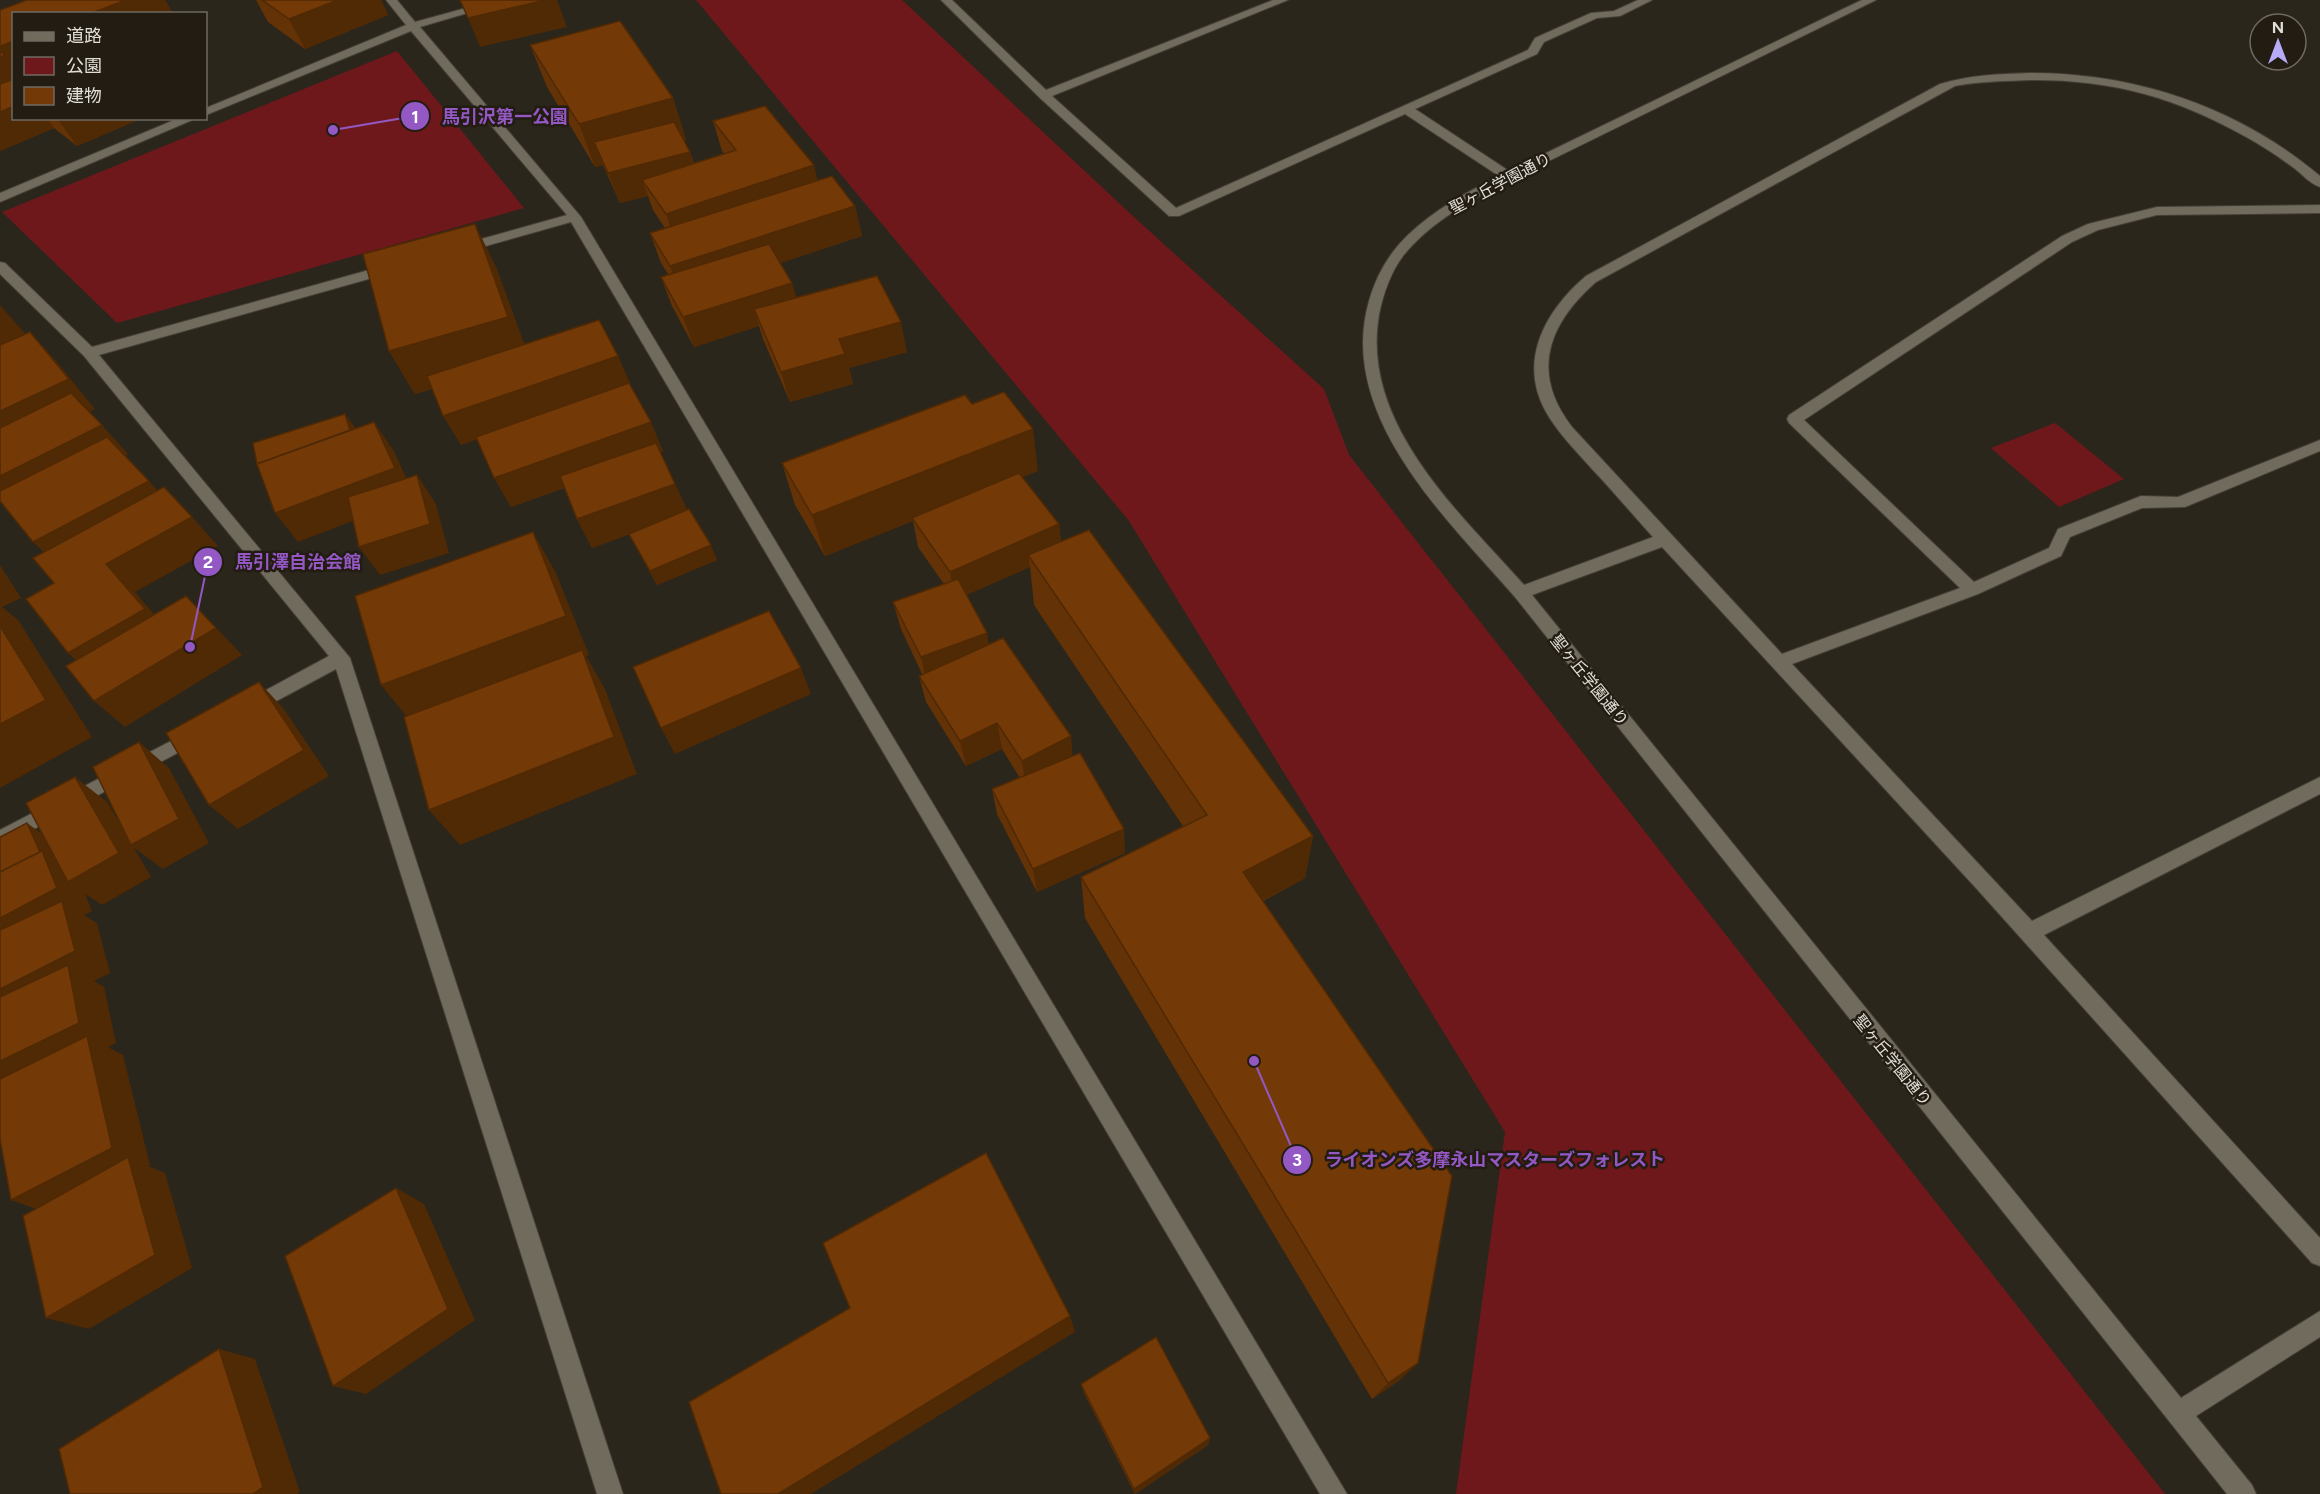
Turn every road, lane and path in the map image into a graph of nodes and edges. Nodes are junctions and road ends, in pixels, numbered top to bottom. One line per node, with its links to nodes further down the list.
1 (391, 0): 7 (street)
2 (507, 0): 7 (street)
3 (946, 0): 8 (street)
4 (1283, 0): 8 (street)
5 (1647, 0): 9 (street)
6 (1871, 0): 12 (street, 聖ヶ丘学園通り)
7 (413, 26): 10 (street); 16 (street)
8 (1044, 95): 9 (street)
9 (1406, 109): 12 (street)
10 (207, 112)
11 (186, 120): 14 (street)
12 (1508, 176): 24 (street, 聖ヶ丘学園通り)
13 (2320, 183): 22 (street)
14 (0, 198)
15 (2320, 209): 23 (street)
16 (575, 217): 17 (street); 36 (street)
17 (451, 252)
18 (406, 264): 20 (street)
19 (0, 266): 20 (street)
20 (89, 353): 25 (street)
21 (2320, 445): 23 (street)
22 (1663, 540): 24 (street); 26 (street)
23 (1972, 590): 26 (street)
24 (1521, 593): 34 (street, 聖ヶ丘学園通り)
25 (341, 658): 27 (street); 35 (street)
26 (1779, 662): 31 (street)
27 (237, 713)
28 (207, 729): 30 (street)
29 (2320, 785): 31 (street)
30 (0, 839)
31 (2030, 932): 32 (street)
32 (2320, 1255)
33 (2320, 1323): 34 (street)
34 (2178, 1414): 37 (street, 聖ヶ丘学園通り)
35 (610, 1494)
36 (1334, 1494)
37 (2243, 1494)

